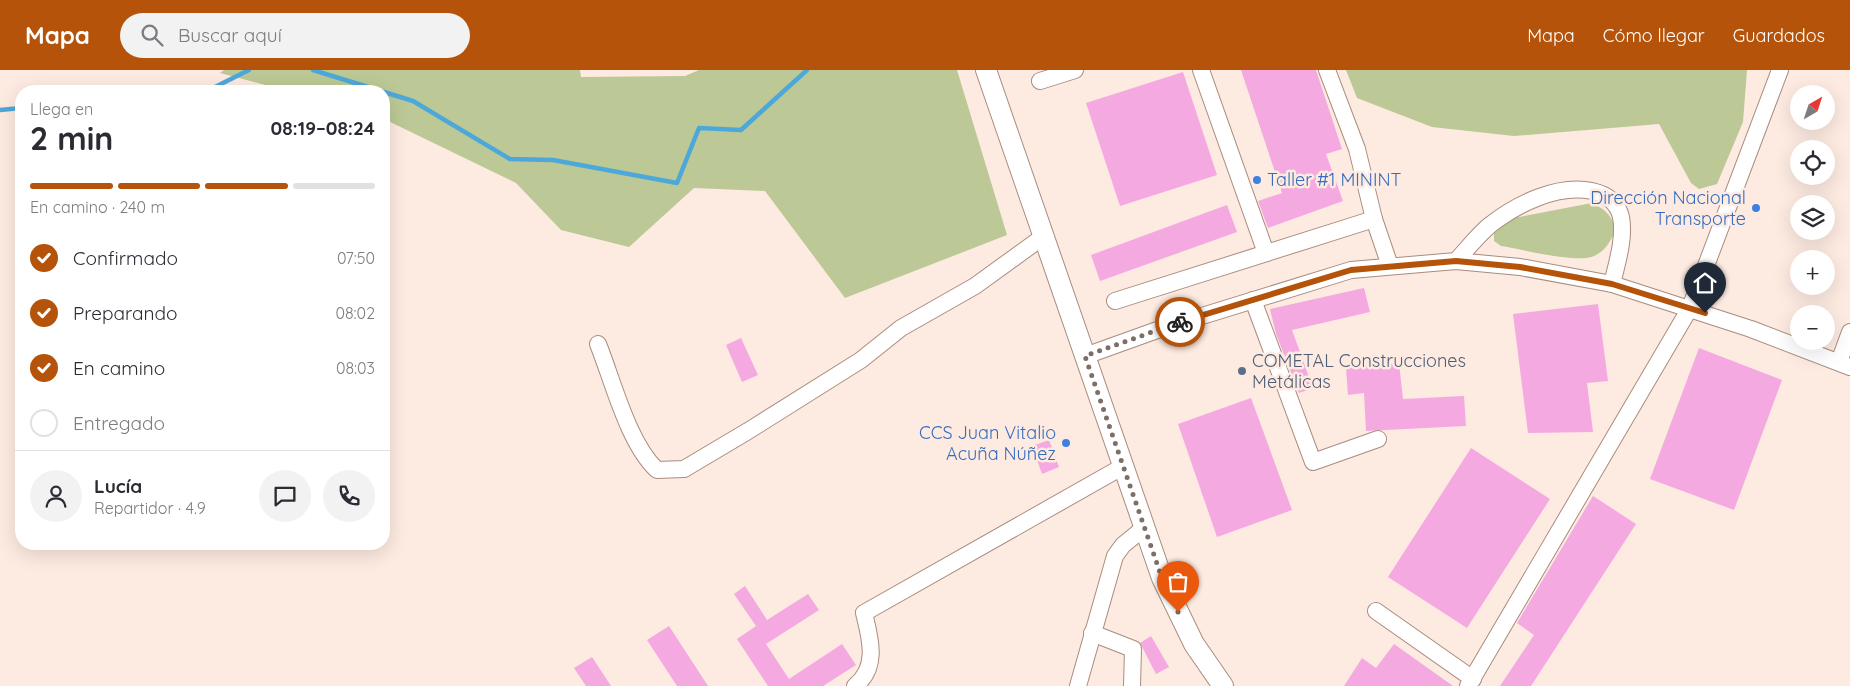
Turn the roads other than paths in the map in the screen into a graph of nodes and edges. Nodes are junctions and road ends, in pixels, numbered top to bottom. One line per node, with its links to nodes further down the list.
1 (986, 70): 8 (main road)
2 (1075, 70): 6 (street)
3 (1201, 70): 9 (street)
4 (1327, 70): 7 (street)
5 (1780, 70): 15 (street)
6 (1040, 81)
7 (1374, 219): 9 (street); 11 (street)
8 (1044, 236): 17 (street); 18 (main road)
9 (1266, 253): 14 (street)
10 (1456, 261): 11 (street); 12 (street); 12 (street)
11 (1390, 266): 13 (street)
12 (1612, 284): 15 (street)
13 (1253, 300): 18 (street); 20 (street)
14 (1115, 301)
15 (1690, 308): 19 (street); 25 (street)
16 (1850, 332): 19 (street)
17 (598, 344)
18 (1085, 356): 21 (main road)
19 (1844, 365)
20 (1378, 439)
21 (1122, 467): 22 (main road); 26 (street)
22 (1144, 528): 24 (street); 29 (main road)
23 (1376, 611): 25 (street)
24 (1092, 633): 27 (street); 28 (street)
25 (1471, 682)
26 (856, 686)
27 (1078, 686)
28 (1132, 686)
29 (1223, 686)

